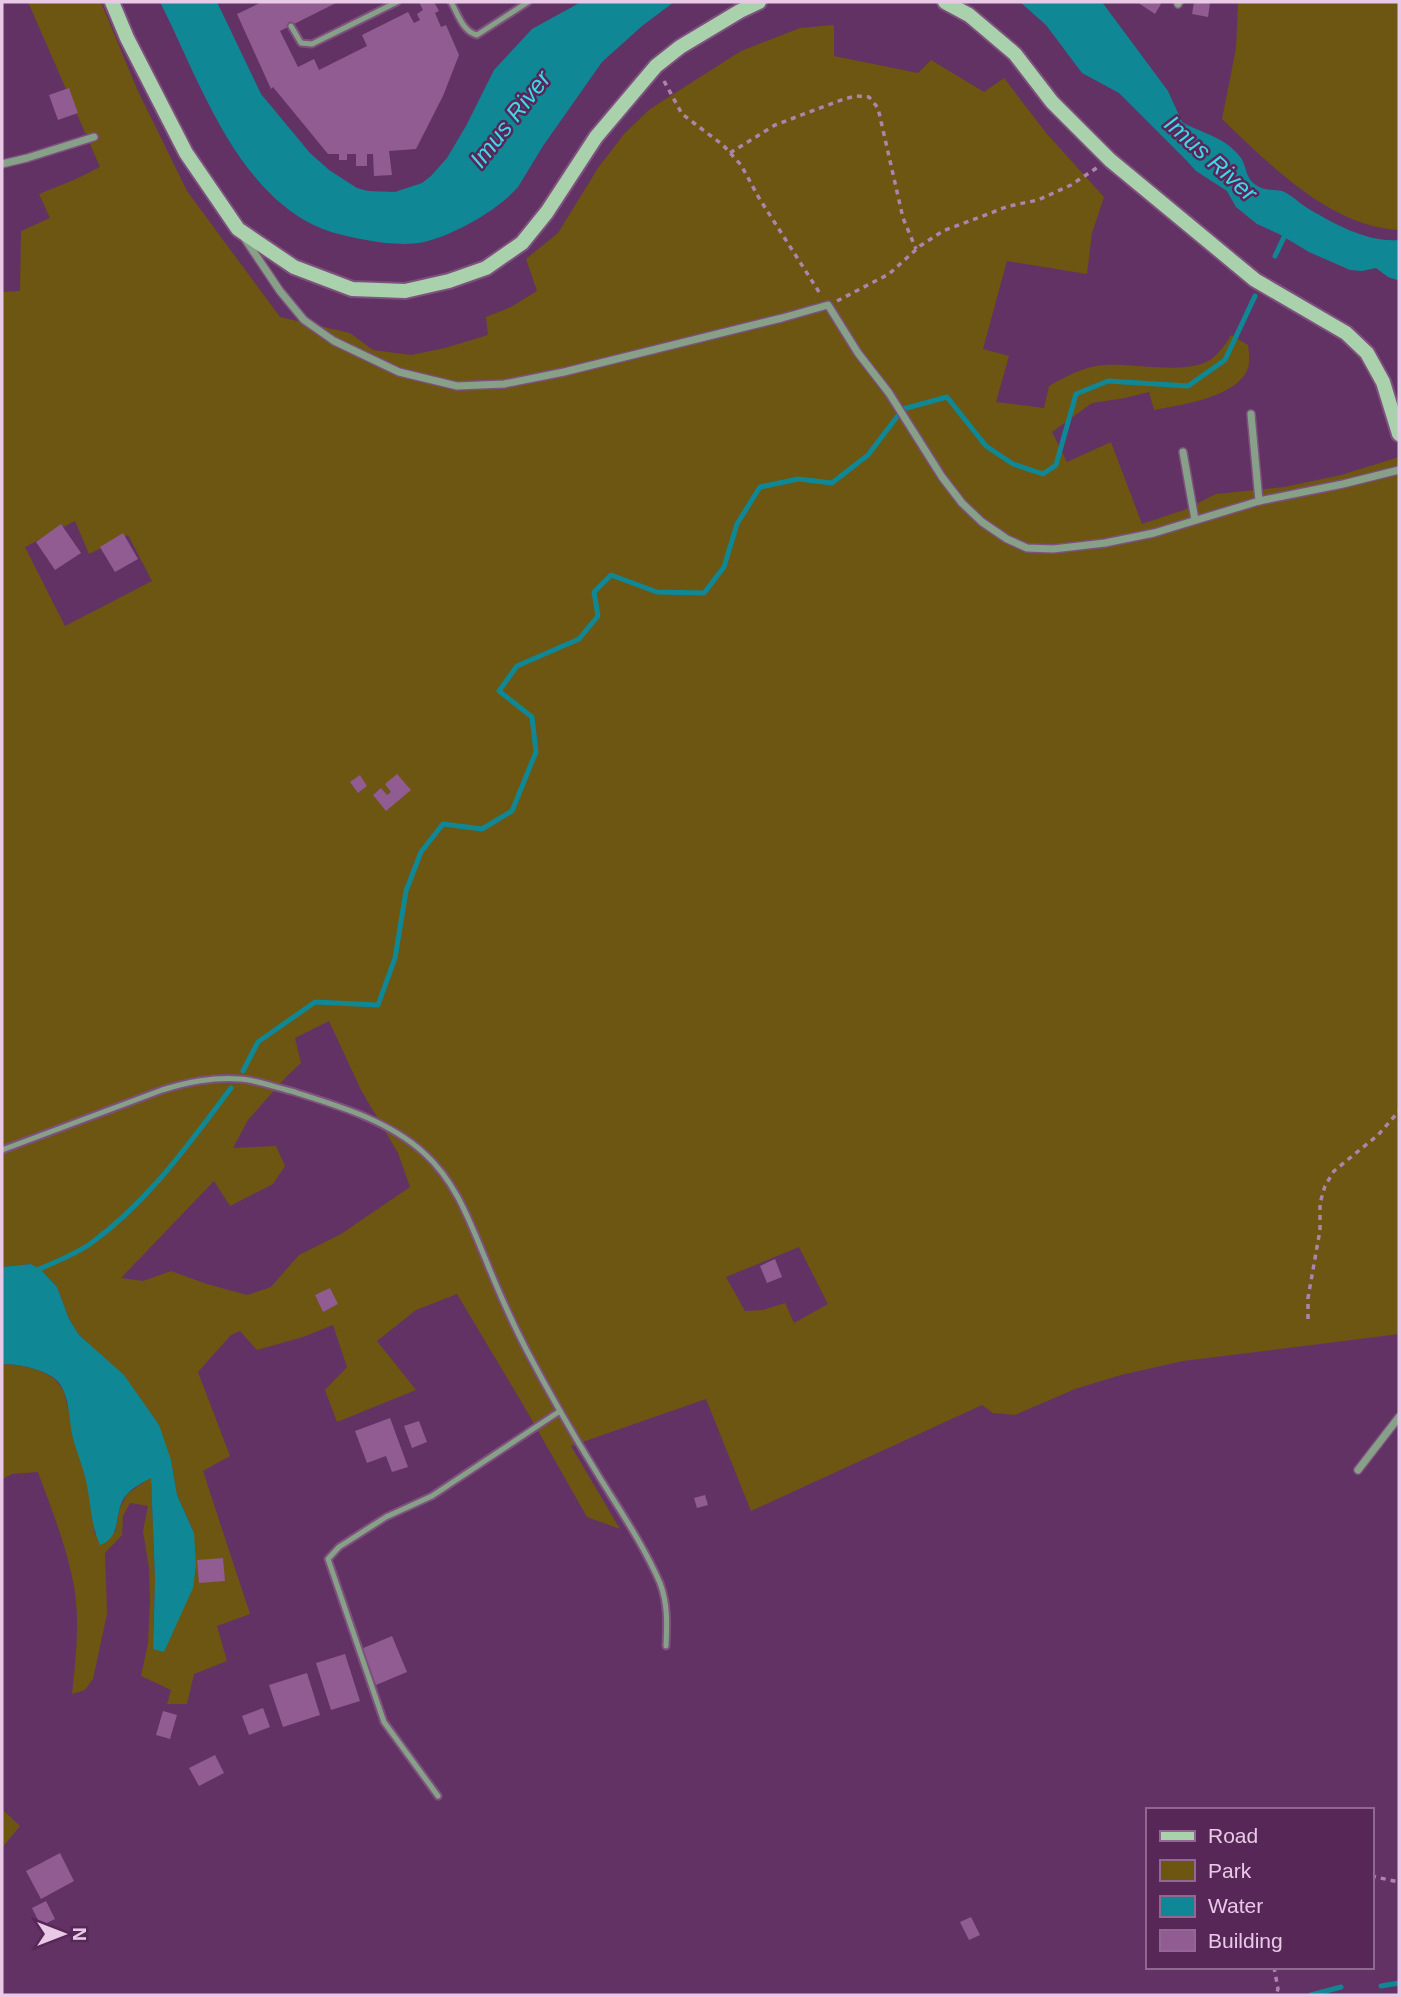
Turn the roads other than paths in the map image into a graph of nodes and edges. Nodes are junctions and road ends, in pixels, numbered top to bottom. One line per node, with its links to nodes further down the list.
1 (113, 2): 10 (main road)
2 (397, 2): 7 (lane)
3 (451, 2): 4 (lane)
4 (528, 2)
5 (759, 2): 10 (main road)
6 (945, 2): 12 (main road)
7 (290, 26)
8 (94, 137): 9 (street)
9 (2, 164)
10 (238, 229): 16 (street)
11 (1251, 414): 15 (street)
12 (1399, 434)
13 (1183, 452): 16 (street)
14 (1399, 470): 15 (street)
15 (1259, 501): 16 (street)
16 (1195, 520)
17 (2, 1150): 18 (lane)
18 (560, 1411): 21 (lane); 22 (lane)
19 (1399, 1417): 20 (street)
20 (1358, 1470)
21 (666, 1646)
22 (438, 1796)

